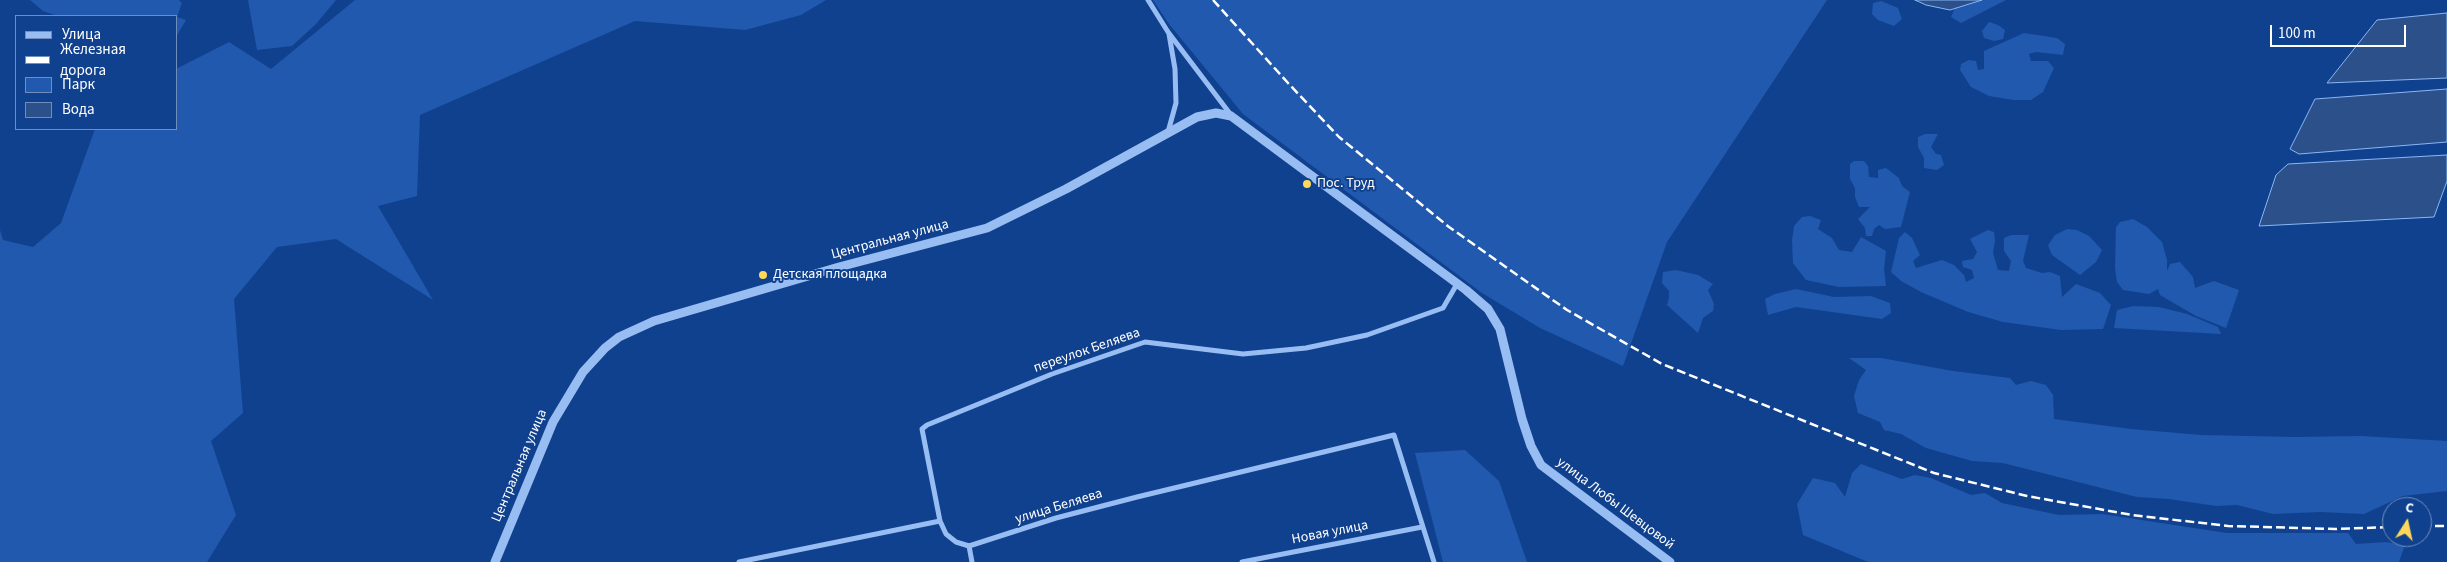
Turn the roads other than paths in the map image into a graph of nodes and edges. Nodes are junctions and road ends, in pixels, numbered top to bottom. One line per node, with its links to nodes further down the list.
1 (1148, 0): 2 (street)
2 (1168, 32): 3 (street); 4 (street)
3 (1231, 116): 4 (street, Центральная улица); 5 (street, улица Любы Шевцовой)
4 (1168, 132): 9 (street, Центральная улица)
5 (1457, 284): 6 (street, переулок Беляева); 14 (street, улица Любы Шевцовой)
6 (940, 521): 8 (street); 10 (street)
7 (1422, 526): 8 (street, улица Беляева); 12 (street, Новая улица); 13 (street)
8 (968, 546): 11 (street)
9 (495, 562)
10 (739, 562)
11 (972, 562)
12 (1242, 562)
13 (1434, 562)
14 (1670, 562)

